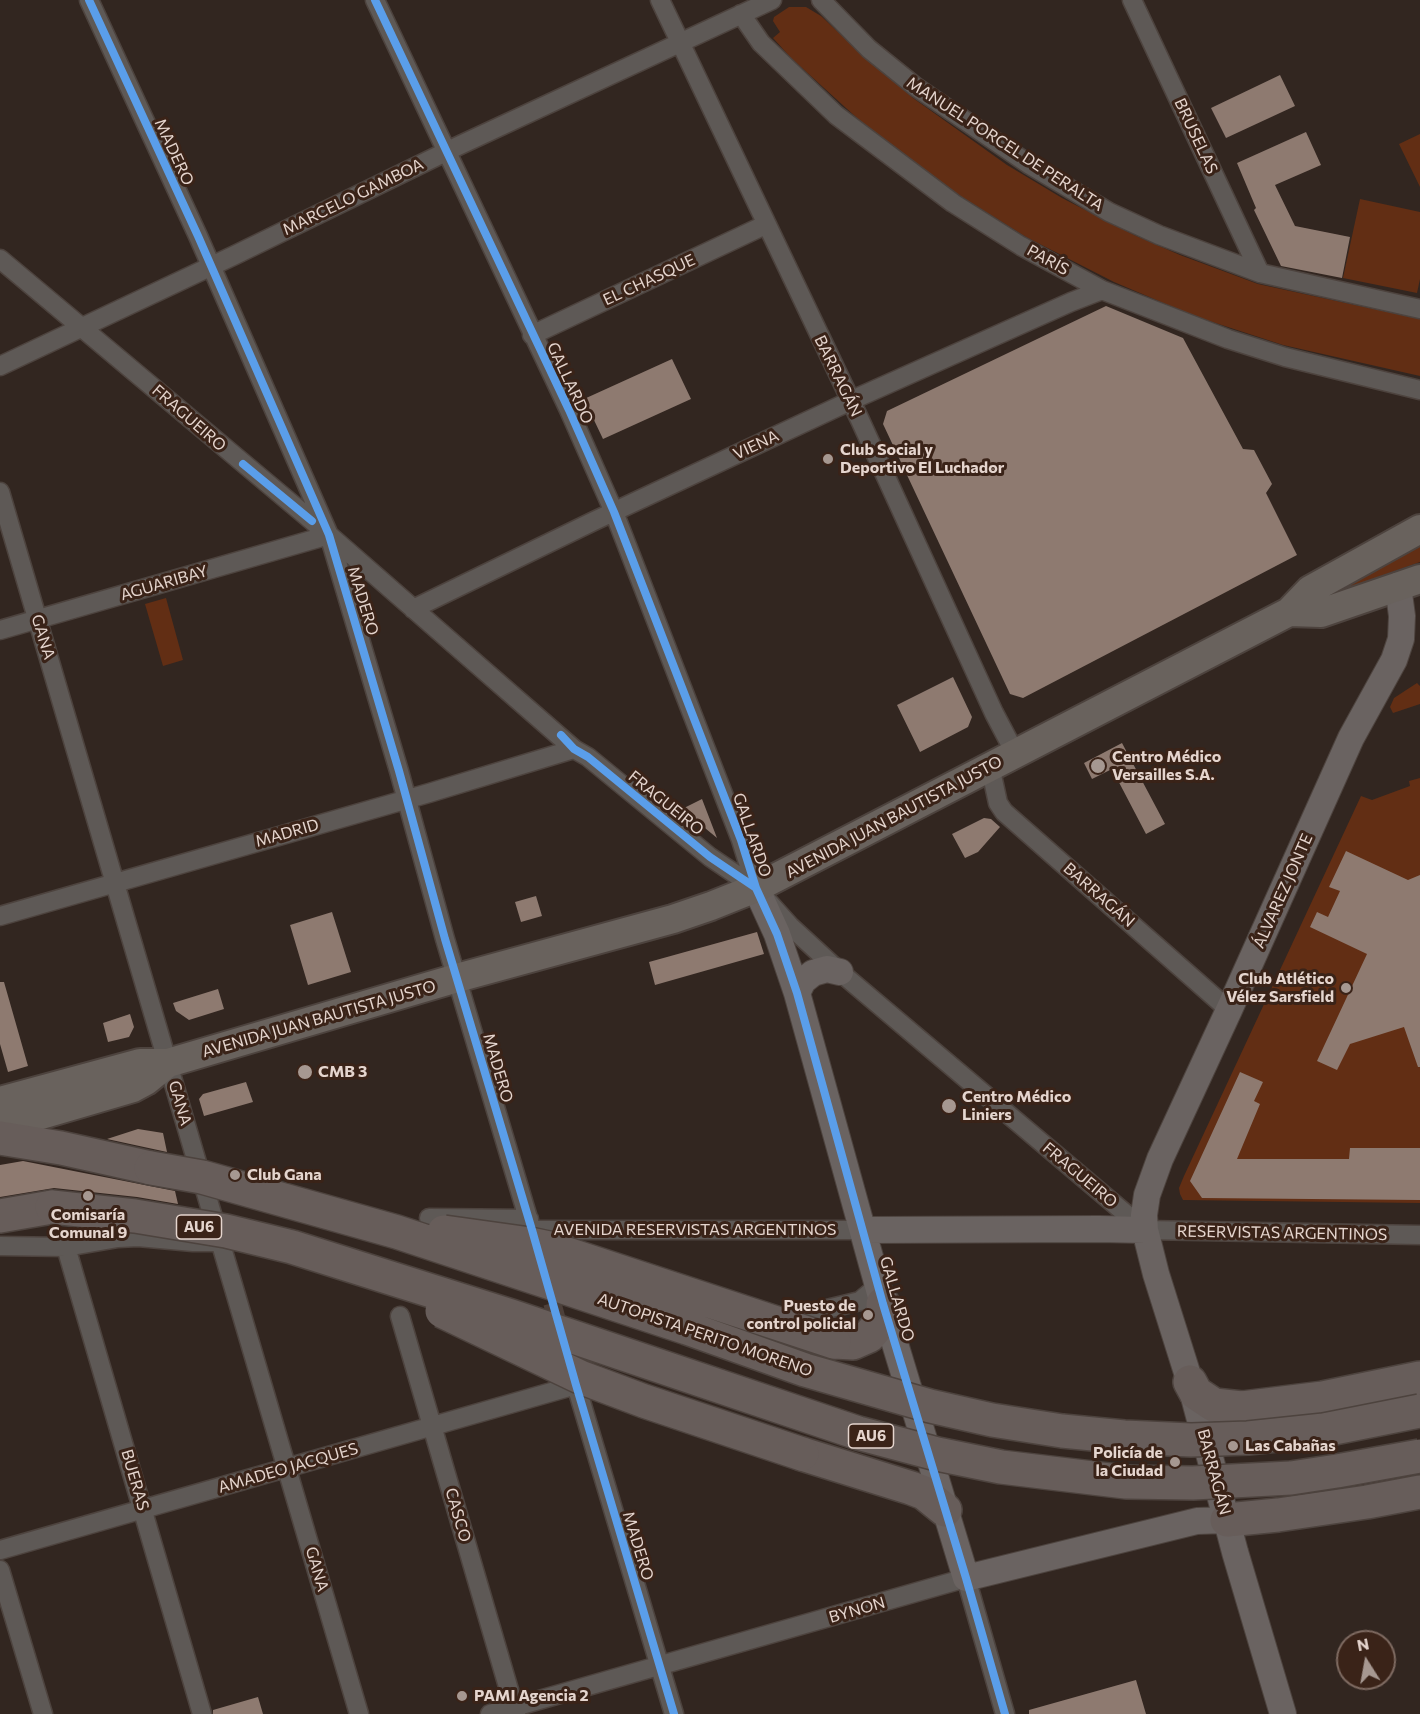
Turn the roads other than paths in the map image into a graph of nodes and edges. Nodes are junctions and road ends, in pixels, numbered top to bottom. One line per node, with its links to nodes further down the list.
1 (89, 0): 12 (street, MADERO)
2 (375, 0): 9 (street, GALLARDO)
3 (660, 0): 8 (street, BARRAGÁN)
4 (772, 0): 7 (street, MARCELO GAMBOA)
5 (821, 0): 13 (street, MANUEL PORCEL DE PERALTA)
6 (1132, 0): 13 (street, BRUSELAS)
7 (741, 14): 8 (street, MARCELO GAMBOA); 14 (street, PARÍS)
8 (680, 43): 9 (street, MARCELO GAMBOA); 10 (street, BARRAGÁN)
9 (445, 152): 12 (street, MARCELO GAMBOA); 17 (street, GALLARDO)
10 (765, 225): 17 (street, EL CHASQUE); 20 (street, BARRAGÁN)
11 (0, 259): 16 (street, FRAGUEIRO)
12 (211, 266): 16 (street, MARCELO GAMBOA); 24 (street, MADERO)
13 (1260, 273): 15 (street, MANUEL PORCEL DE PERALTA)
14 (1102, 290): 19 (street, PARÍS); 20 (street, VIENA)
15 (1420, 309)
16 (81, 327): 18 (street, MARCELO GAMBOA); 24 (street, FRAGUEIRO)
17 (532, 335): 22 (street, GALLARDO)
18 (0, 366)
19 (1420, 390)
20 (850, 401): 22 (street, VIENA); 31 (street, BARRAGÁN)
21 (0, 492): 28 (street, GANA)
22 (614, 512): 26 (street, VIENA); 35 (street, GALLARDO)
23 (1420, 529): 27 (main road, AVENIDA JUAN BAUTISTA JUSTO)
24 (329, 535): 26 (street, FRAGUEIRO); 28 (street, AGUARIBAY); 33 (street, MADERO)
25 (1409, 583): 27 (main road, AVENIDA JUAN BAUTISTA JUSTO); 40 (street, ÁLVAREZ JONTE)
26 (413, 609): 30 (street, FRAGUEIRO)
27 (1289, 612): 31 (main road, AVENIDA JUAN BAUTISTA JUSTO)
28 (38, 619): 29 (street, AGUARIBAY); 34 (street, GANA)
29 (0, 630)
30 (574, 749): 33 (street, MADRID); 35 (street, FRAGUEIRO)
31 (1016, 753): 32 (main road, AVENIDA JUAN BAUTISTA JUSTO)
32 (990, 766): 35 (main road, AVENIDA JUAN BAUTISTA JUSTO); 40 (street, BARRAGÁN)
33 (407, 799): 34 (street, MADRID); 38 (street, MADERO)
34 (115, 883): 36 (street, MADRID); 41 (street, GANA)
35 (756, 888): 37 (street, FRAGUEIRO); 38 (main road, AVENIDA JUAN BAUTISTA JUSTO); 39 (street, GALLARDO)
36 (0, 916)
37 (840, 972): 39 (street); 53 (street, FRAGUEIRO)
38 (457, 978): 41 (main road, AVENIDA JUAN BAUTISTA JUSTO); 51 (street, MADERO)
39 (797, 993): 52 (street, GALLARDO)
40 (1230, 1010): 53 (street, ÁLVAREZ JONTE)
41 (168, 1064): 42 (main road, AVENIDA JUAN BAUTISTA JUSTO); 43 (main road, AVENIDA JUAN BAUTISTA JUSTO); 56 (street, GANA)
42 (0, 1101)
43 (0, 1127)
44 (0, 1138): 46 (highway)
45 (0, 1151): 46 (highway, AUTOPISTA PERITO MORENO)
46 (151, 1167): 54 (highway, AUTOPISTA PERITO MORENO, bridge)
47 (0, 1204): 48 (highway, AU6)
48 (52, 1207): 49 (highway); 59 (highway, AU6, bridge)
49 (0, 1216)
50 (429, 1218): 51 (street, AVENIDA RESERVISTAS ARGENTINOS)
51 (532, 1229): 52 (street, AVENIDA RESERVISTAS ARGENTINOS)
52 (864, 1230): 53 (street, AVENIDA RESERVISTAS ARGENTINOS); 60 (street, GALLARDO)
53 (1145, 1230): 55 (street, RESERVISTAS ARGENTINOS); 64 (street, BARRAGÁN)
54 (397, 1232): 60 (highway, bridge); 66 (highway, AUTOPISTA PERITO MORENO, bridge)
55 (1420, 1235)
56 (220, 1242): 58 (street); 69 (street, GANA)
57 (0, 1246): 58 (street)
58 (66, 1247): 71 (street, BUERAS)
59 (343, 1262): 68 (highway, AU6, bridge); 72 (highway, bridge)
60 (881, 1294): 62 (street); 72 (street, GALLARDO)
61 (400, 1316): 67 (street, CASCO)
62 (798, 1316)
63 (1420, 1378): 64 (highway)
64 (1190, 1382): 73 (street, BARRAGÁN)
65 (576, 1385): 67 (street, AMADEO JACQUES); 77 (street, MADERO)
66 (1420, 1411)
67 (433, 1426): 69 (street, AMADEO JACQUES); 78 (street, CASCO)
68 (1420, 1455)
69 (288, 1468): 71 (street, AMADEO JACQUES); 81 (street, GANA)
70 (1420, 1491): 73 (highway)
71 (143, 1509): 74 (street, AMADEO JACQUES); 80 (street, BUERAS)
72 (945, 1510): 76 (street, GALLARDO)
73 (1227, 1520): 76 (street, BYNON); 85 (street, BARRAGÁN)
74 (0, 1550)
75 (0, 1570): 79 (street)
76 (966, 1578): 77 (street, BYNON); 84 (street, GALLARDO)
77 (660, 1666): 78 (street, BYNON); 83 (street, MADERO)
78 (515, 1711): 82 (street, BYNON)
79 (43, 1714)
80 (202, 1714)
81 (359, 1714)
82 (490, 1714)
83 (674, 1714)
84 (1005, 1714)
85 (1283, 1714)

